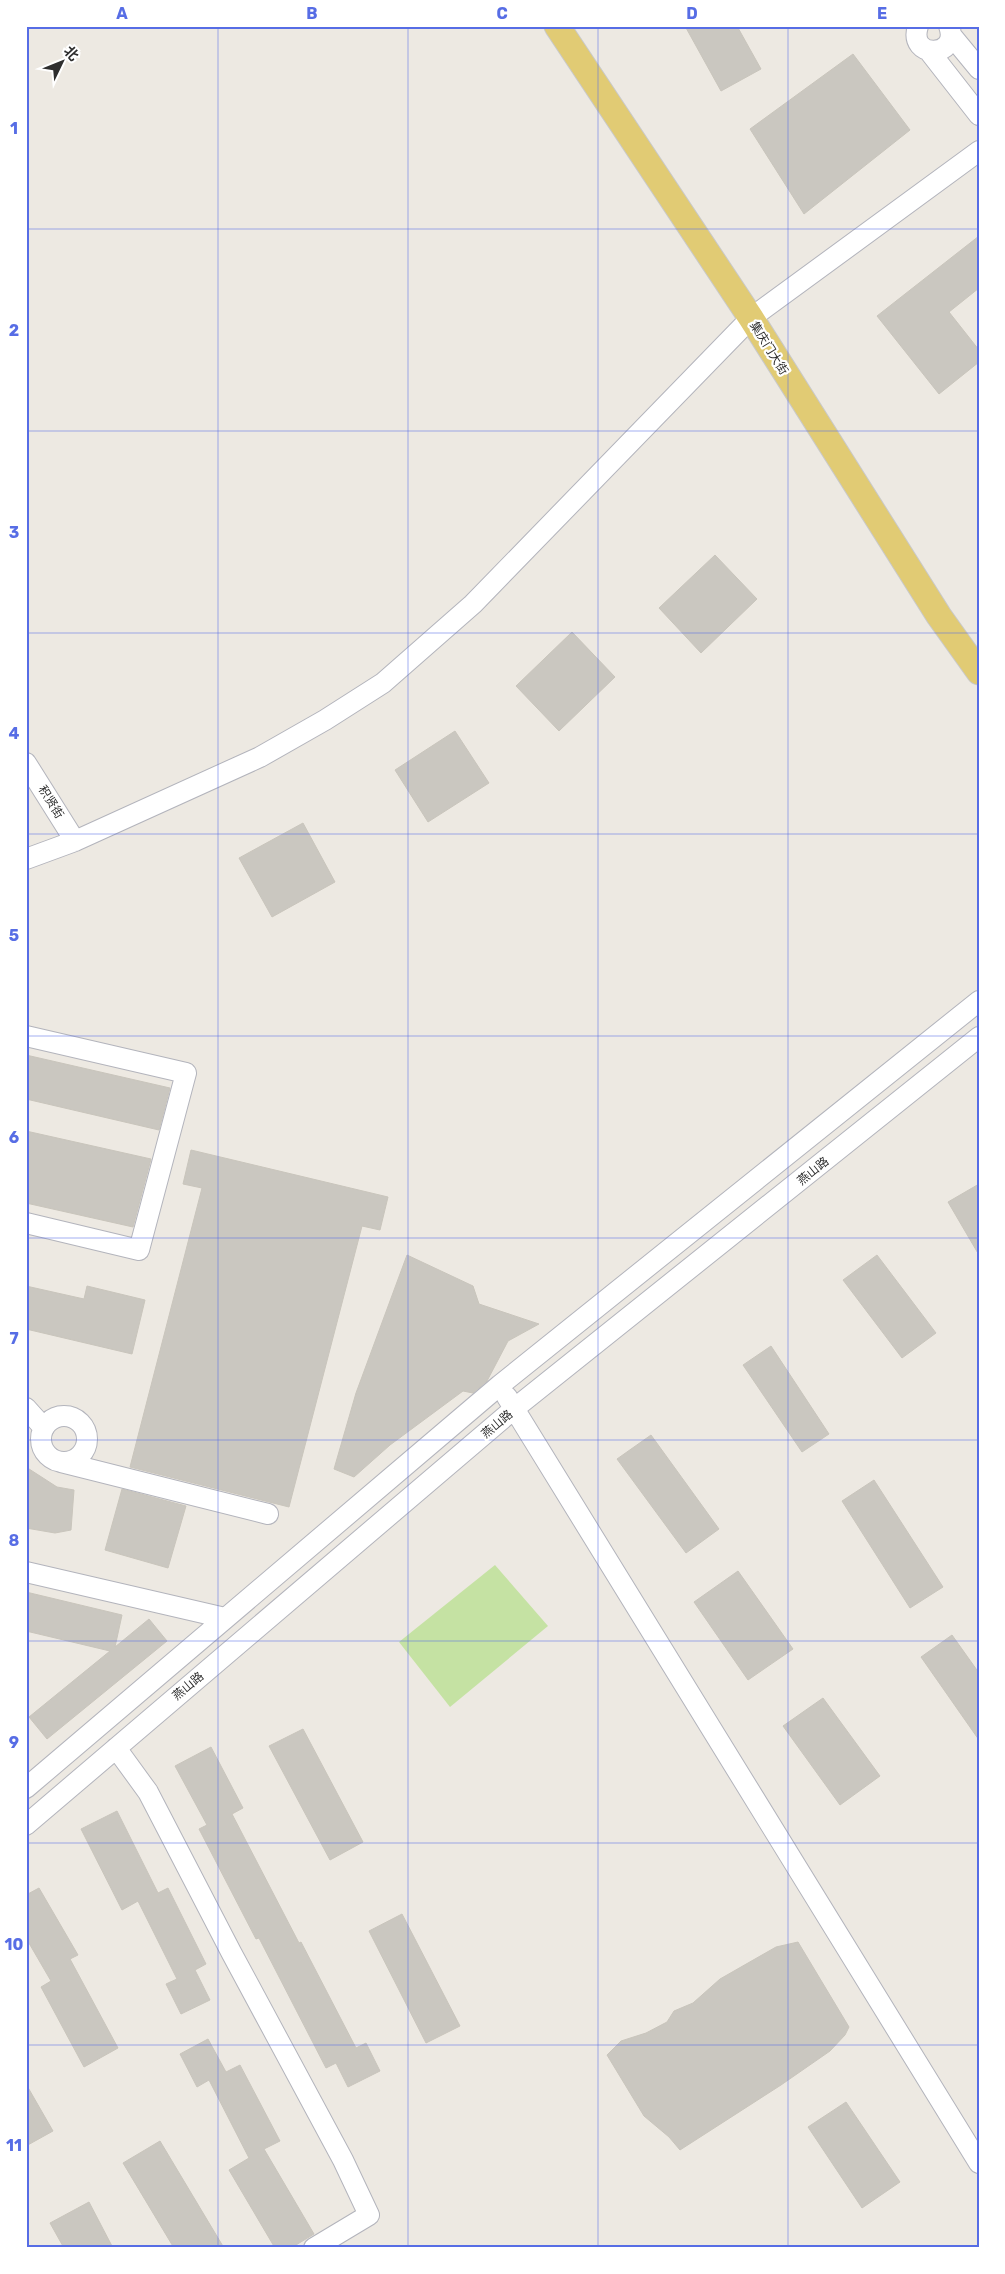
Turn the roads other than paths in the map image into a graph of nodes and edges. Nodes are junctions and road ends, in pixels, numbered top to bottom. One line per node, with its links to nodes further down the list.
1 (556, 26): 8 (main road, 集庆门大街)
2 (918, 26): 4 (street)
3 (950, 31): 4 (street); 5 (street)
4 (929, 51): 6 (street)
5 (979, 69)
6 (979, 115)
7 (979, 151): 8 (street)
8 (751, 318): 9 (main road, 集庆门大街); 11 (street)
9 (979, 672)
10 (26, 763): 11 (street, 积贤街)
11 (75, 841): 12 (street)
12 (26, 859)
13 (979, 1001): 17 (street)
14 (26, 1036): 16 (street)
15 (979, 1037): 19 (street, 燕山路)
16 (26, 1223)
17 (500, 1385): 19 (street); 24 (street)
18 (26, 1408): 20 (street)
19 (515, 1408): 25 (street, 燕山路); 28 (street)
20 (44, 1428): 21 (street); 21 (street)
21 (61, 1462): 22 (street)
22 (268, 1514)
23 (26, 1572): 24 (street)
24 (226, 1618): 26 (street)
25 (116, 1748): 27 (street, 燕山路); 29 (street)
26 (26, 1788)
27 (26, 1824)
28 (979, 2163)
29 (314, 2248)

